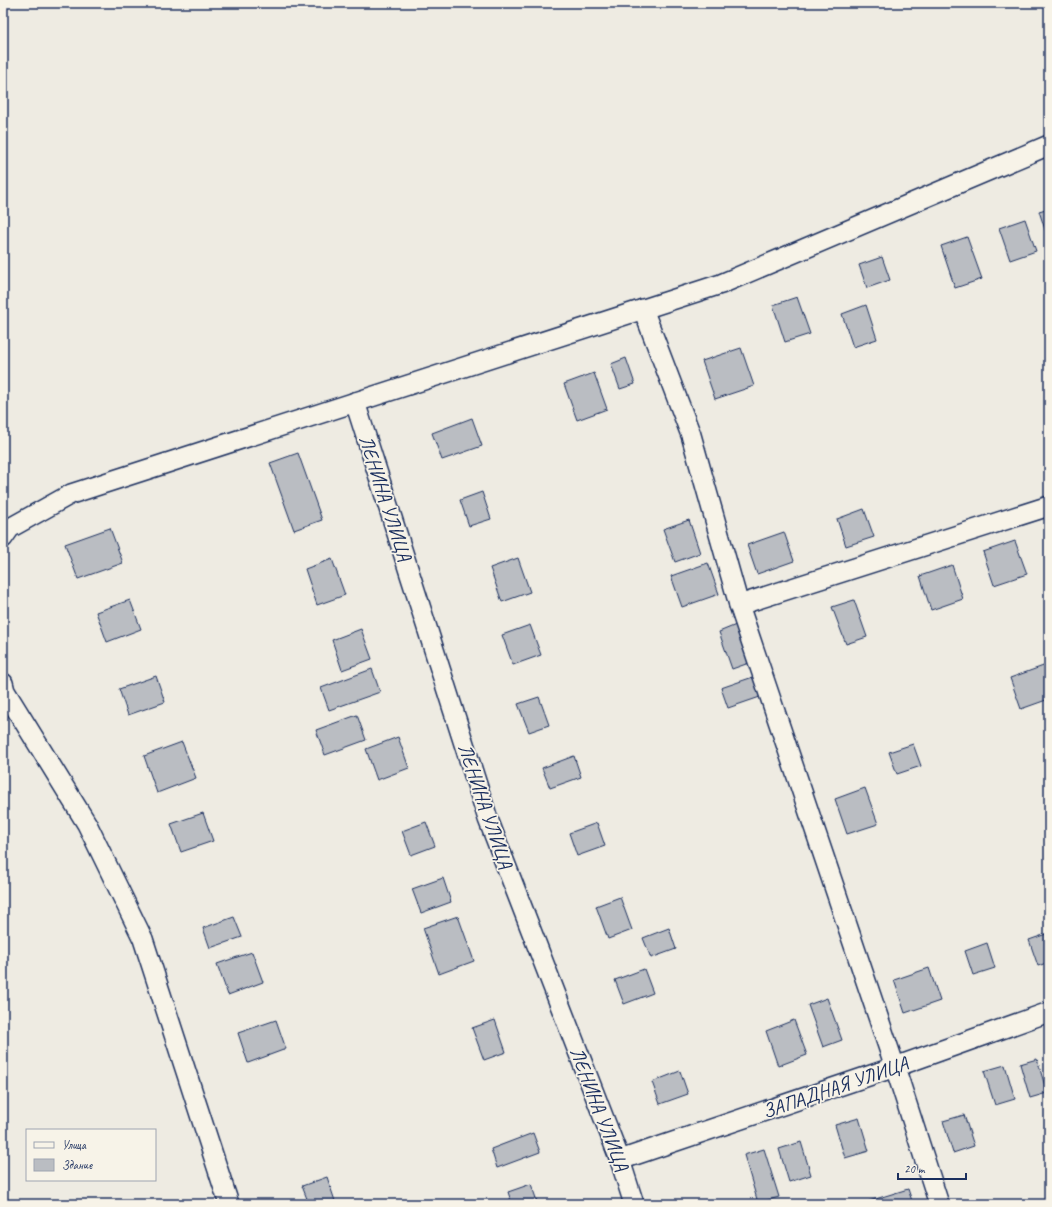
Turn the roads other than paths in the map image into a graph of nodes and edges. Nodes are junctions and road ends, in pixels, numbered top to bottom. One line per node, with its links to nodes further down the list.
1 (1049, 145): 2 (street)
2 (643, 309): 3 (street); 6 (street)
3 (355, 402): 5 (street); 10 (street, ЛЕНИНА УЛИЦА)
4 (1049, 506): 6 (street)
5 (3, 538)
6 (739, 605): 9 (street)
7 (3, 683): 11 (street)
8 (1049, 1012): 9 (street, ЗАПАДНАЯ УЛИЦА)
9 (895, 1067): 10 (street, ЗАПАДНАЯ УЛИЦА); 13 (street)
10 (620, 1160): 12 (street, ЛЕНИНА УЛИЦА)
11 (229, 1204)
12 (634, 1204)
13 (938, 1204)

